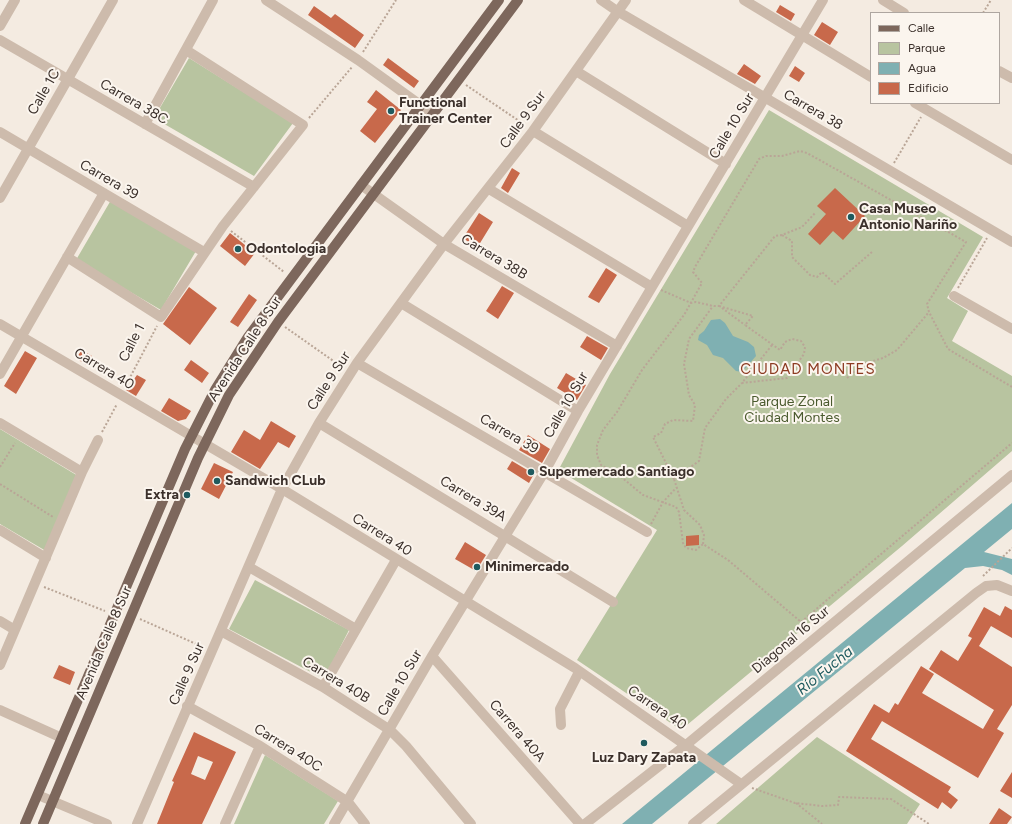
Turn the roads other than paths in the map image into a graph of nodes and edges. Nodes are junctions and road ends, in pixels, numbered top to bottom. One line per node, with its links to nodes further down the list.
1 (15, 0): 14 (street)
2 (113, 0): 22 (street, Calle 1C)
3 (213, 0): 17 (street)
4 (266, 0): 24 (street)
5 (499, 0): 24 (main road, Avenida Calle 8 Sur)
6 (518, 0): 26 (main road, Avenida Calle 8 Sur)
7 (601, 0): 12 (street, Carrera 38)
8 (626, 0): 12 (street, Calle 9 Sur)
9 (744, 0): 15 (street)
10 (823, 0): 15 (street, Calle 10 Sur)
11 (883, 0): 13 (street)
12 (617, 11): 18 (street, Calle 9 Sur); 23 (street, Carrera 38)
13 (902, 12)
14 (0, 26)
15 (802, 35): 20 (street); 23 (street, Calle 10 Sur)
16 (0, 40): 22 (street, Carrera 38C)
17 (186, 50): 27 (street); 34 (street, Calle 1)
18 (576, 71): 28 (street, Calle 9 Sur); 32 (street)
19 (1000, 72): 21 (street)
20 (870, 76)
21 (1012, 78)
22 (68, 80): 27 (street, Carrera 38C); 30 (street, Calle 1C)
23 (765, 98): 32 (street, Calle 10 Sur); 40 (street, Carrera 38)
24 (421, 104): 26 (street); 33 (main road, Avenida Calle 8 Sur)
25 (917, 104): 31 (street)
26 (433, 114): 37 (main road, Avenida Calle 8 Sur)
27 (145, 124): 34 (street, Carrera 38C)
28 (533, 131): 35 (street, Calle 9 Sur); 39 (street)
29 (0, 132): 30 (street, Carrera 39)
30 (28, 149): 36 (street, Carrera 39); 38 (street, Calle 1C)
31 (1012, 160)
32 (726, 164): 39 (street, Calle 10 Sur)
33 (361, 185): 37 (street, Carrera 38B); 56 (main road, Avenida Calle 8 Sur)
34 (254, 187): 42 (street, Calle 1)
35 (489, 189): 41 (street, Calle 9 Sur); 44 (street)
36 (104, 193): 42 (street, Carrera 39); 43 (street)
37 (373, 194): 41 (street, Carrera 38B); 58 (main road, Avenida Calle 8 Sur)
38 (0, 198)
39 (688, 226): 44 (street, Calle 10 Sur)
40 (1012, 242)
41 (444, 244): 46 (street, Calle 9 Sur); 50 (street, Carrera 38B)
42 (204, 252): 43 (street, Calle 1)
43 (67, 257): 49 (street)
44 (652, 287): 50 (street, Calle 10 Sur)
45 (954, 296): 48 (street)
46 (401, 303): 51 (street, Calle 9 Sur); 53 (street)
47 (0, 324): 49 (street, Carrera 40)
48 (1012, 329)
49 (22, 337): 52 (street); 56 (street, Carrera 40)
50 (617, 346): 53 (street, Calle 10 Sur)
51 (357, 363): 55 (street, Calle 9 Sur); 59 (street, Carrera 39)
52 (0, 374)
53 (578, 411): 59 (street, Calle 10 Sur)
54 (0, 423): 60 (street)
55 (319, 423): 62 (street, Calle 9 Sur); 65 (street, Carrera 39A)
56 (191, 437): 58 (street, Carrera 40); 84 (main road, Avenida Calle 8 Sur)
57 (98, 440): 60 (street)
58 (204, 445): 62 (street, Carrera 40); 89 (main road, Avenida Calle 8 Sur)
59 (545, 471): 64 (street, Carrera 39); 65 (street, Calle 10 Sur)
60 (82, 472): 66 (street)
61 (1012, 475): 85 (street, Diagonal 16 Sur)
62 (282, 489): 67 (street, Carrera 40); 68 (street, Calle 9 Sur)
63 (0, 530): 66 (street)
64 (647, 532)
65 (505, 534): 70 (street, Calle 10 Sur); 71 (street, Carrera 39A)
66 (46, 558): 74 (street)
67 (396, 560): 70 (street, Carrera 40); 73 (street)
68 (249, 567): 73 (street); 75 (street, Calle 9 Sur)
69 (1012, 591): 87 (street)
70 (465, 602): 76 (street, Calle 10 Sur); 78 (street, Carrera 40)
71 (613, 602)
72 (0, 621): 74 (street)
73 (356, 629): 79 (street)
74 (15, 630): 77 (street)
75 (221, 631): 79 (street, Carrera 40B); 80 (street, Calle 9 Sur)
76 (432, 656): 83 (street, Calle 10 Sur); 99 (street, Carrera 40A)
77 (0, 665)
78 (579, 672): 82 (street); 85 (street, Carrera 40)
79 (323, 687): 83 (street, Carrera 40B)
80 (187, 706): 86 (street, Carrera 40C); 94 (street, Calle 9 Sur)
81 (0, 710): 84 (street)
82 (561, 725)
83 (390, 730): 90 (street, Calle 10 Sur); 98 (street, Carrera 40B)
84 (62, 738): 88 (main road, Avenida Calle 8 Sur)
85 (686, 745): 87 (street, Carrera 40); 100 (street, Diagonal 16 Sur)
86 (260, 746): 90 (street, Carrera 40C); 95 (street)
87 (741, 784): 101 (street)
88 (38, 795): 89 (street); 91 (main road, Avenida Calle 8 Sur)
89 (52, 801): 92 (main road, Avenida Calle 8 Sur); 93 (street)
90 (348, 802): 96 (street, Calle 10 Sur); 97 (street, Carrera 40C)
91 (25, 824)
92 (43, 824)
93 (107, 824)
94 (137, 824)
95 (225, 824)
96 (334, 824)
97 (365, 824)
98 (471, 824)
99 (580, 824)
100 (585, 824)
101 (693, 824)

